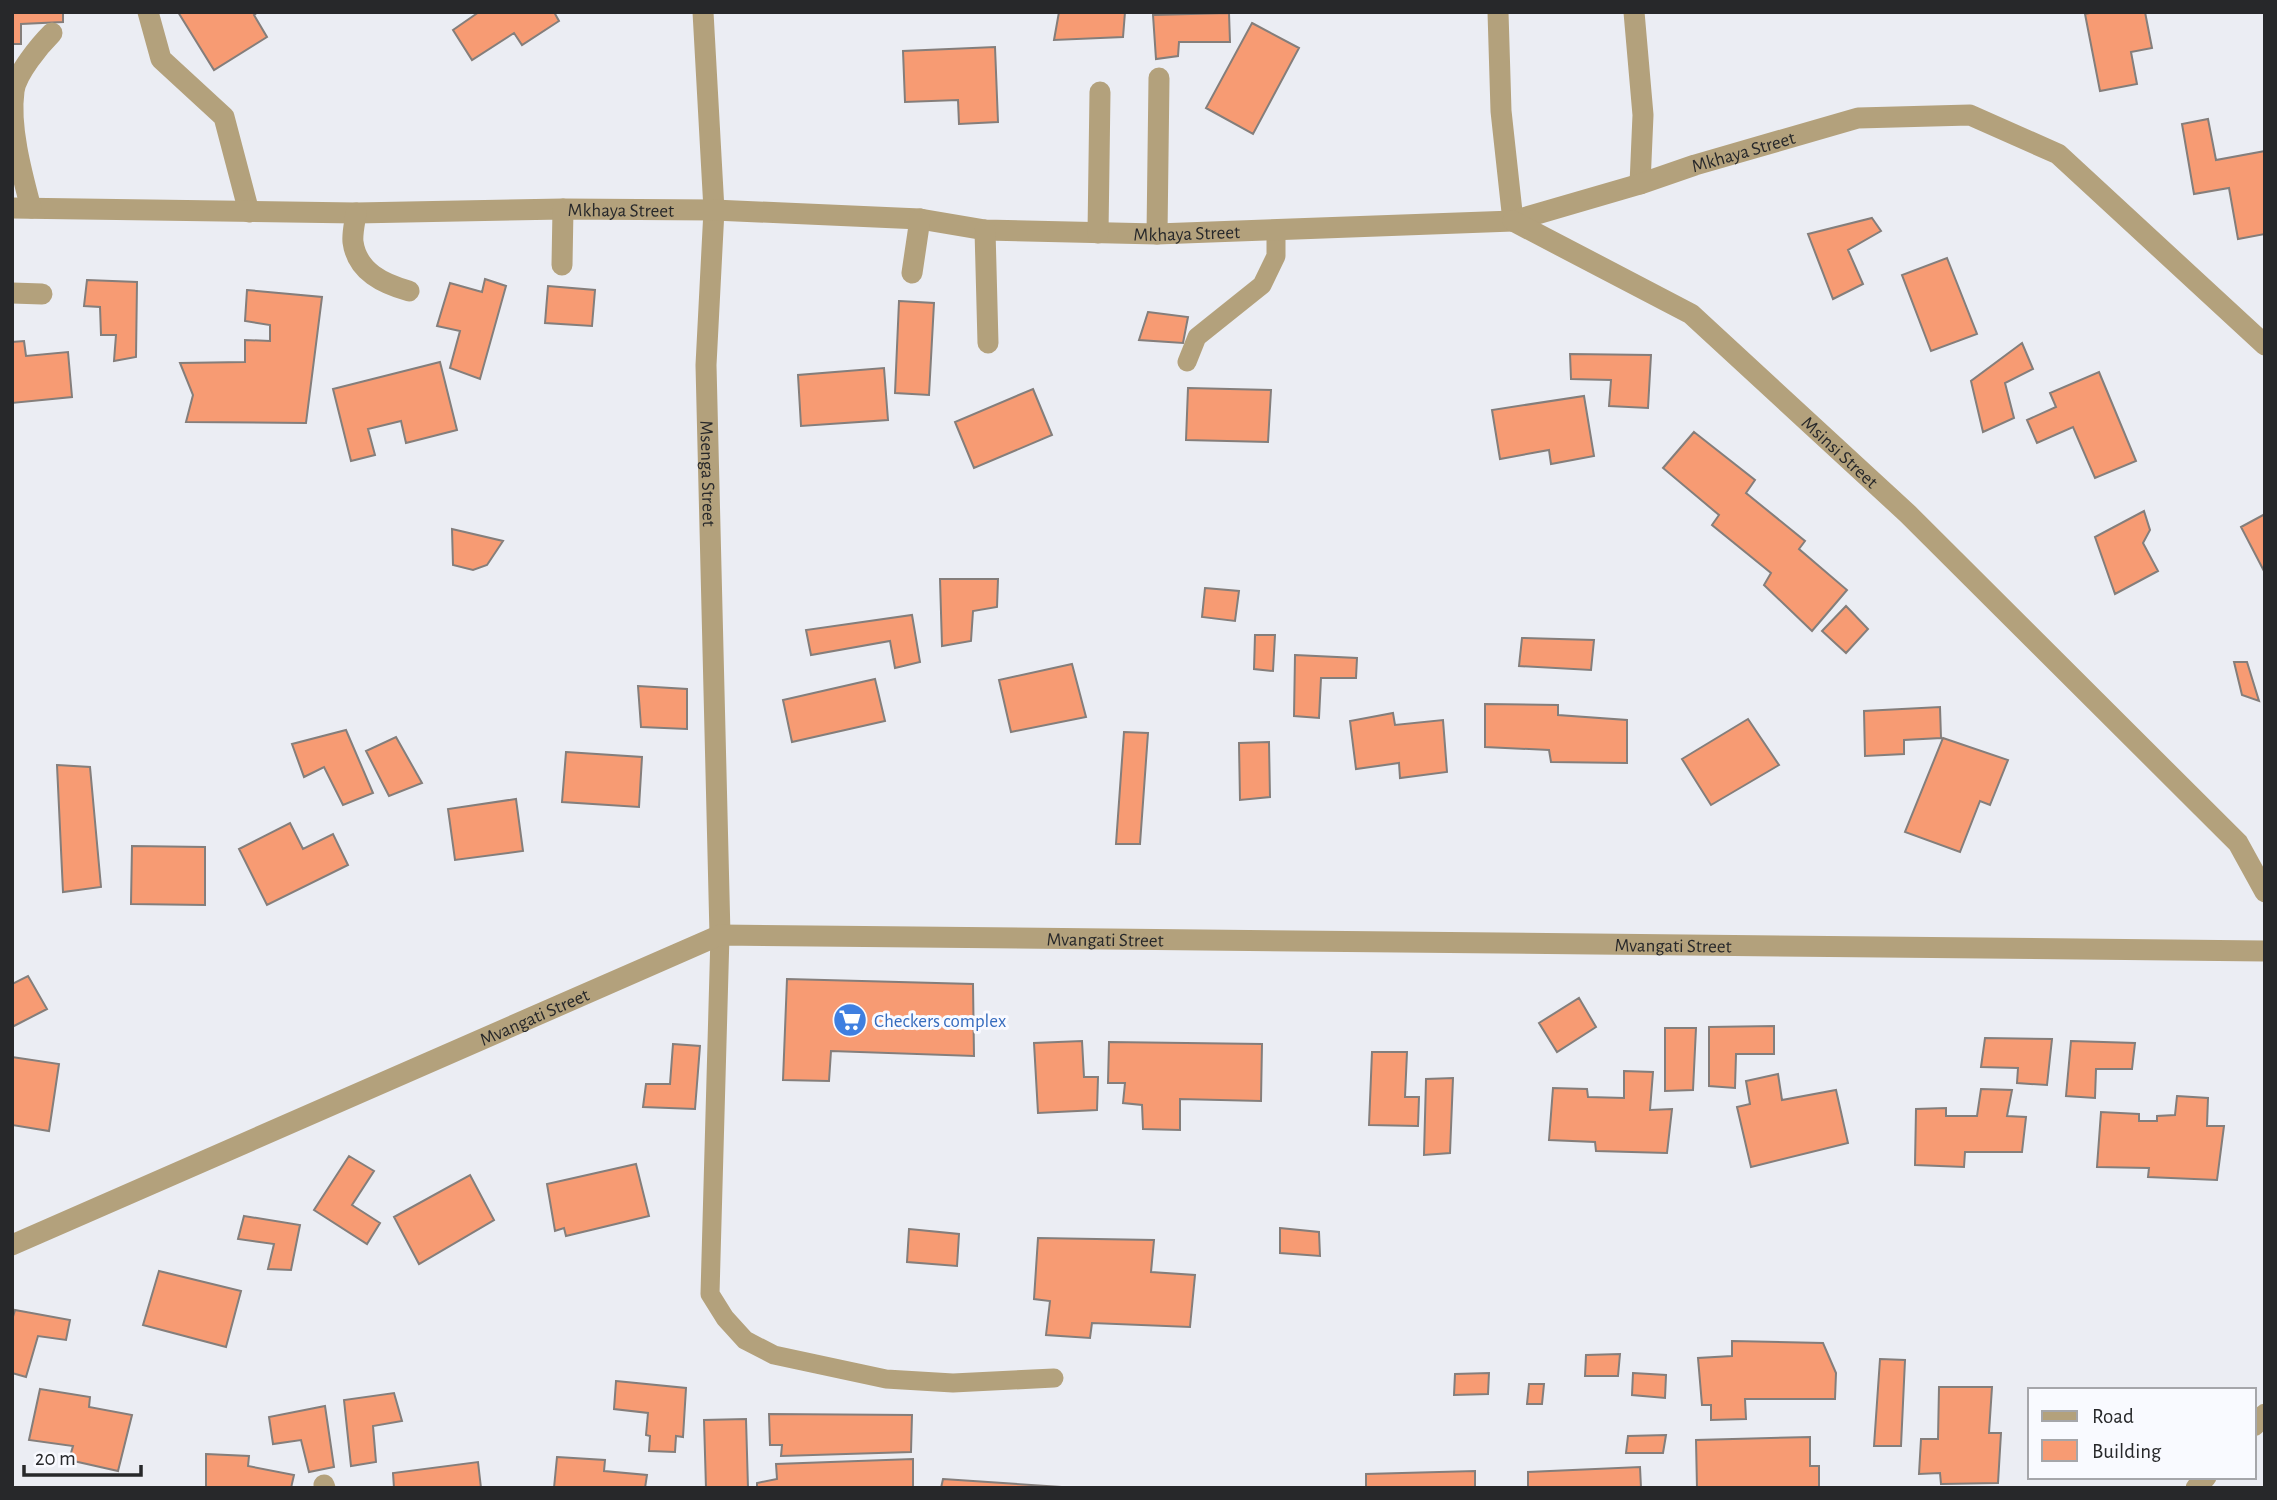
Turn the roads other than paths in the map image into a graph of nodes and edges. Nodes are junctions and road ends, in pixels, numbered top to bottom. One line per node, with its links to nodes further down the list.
1 (148, 12): 12 (street)
2 (703, 12): 11 (street, Msenga Street)
3 (1498, 12): 15 (street)
4 (1634, 12): 8 (street)
5 (52, 33): 9 (street)
6 (1158, 78): 19 (street)
7 (1100, 92): 18 (street)
8 (1640, 184): 15 (street, Mkhaya Street); 26 (street, Mkhaya Street)
9 (22, 208): 12 (street, Mkhaya Street)
10 (563, 209): 11 (street, Mkhaya Street); 13 (street, Mkhaya Street); 20 (street)
11 (714, 210): 14 (street, Mkhaya Street); 29 (street, Msenga Street)
12 (249, 212): 13 (street, Mkhaya Street)
13 (356, 213): 22 (street)
14 (919, 219): 16 (street, Mkhaya Street); 21 (street)
15 (1513, 221): 17 (street, Mkhaya Street); 28 (street, Msinsi Street)
16 (985, 230): 18 (street, Mkhaya Street); 25 (street)
17 (1276, 230): 19 (street, Mkhaya Street); 27 (lane)
18 (1098, 233): 19 (street, Mkhaya Street)
19 (1157, 234)
20 (562, 265)
21 (912, 273)
22 (409, 292)
23 (12, 293): 24 (street)
24 (42, 295)
25 (988, 343)
26 (2265, 345)
27 (1187, 362)
28 (2265, 892)
29 (720, 935): 30 (street, Mvangati Street); 31 (street, Mvangati Street); 32 (lane)
30 (2265, 951)
31 (12, 1245)
32 (1054, 1378)

